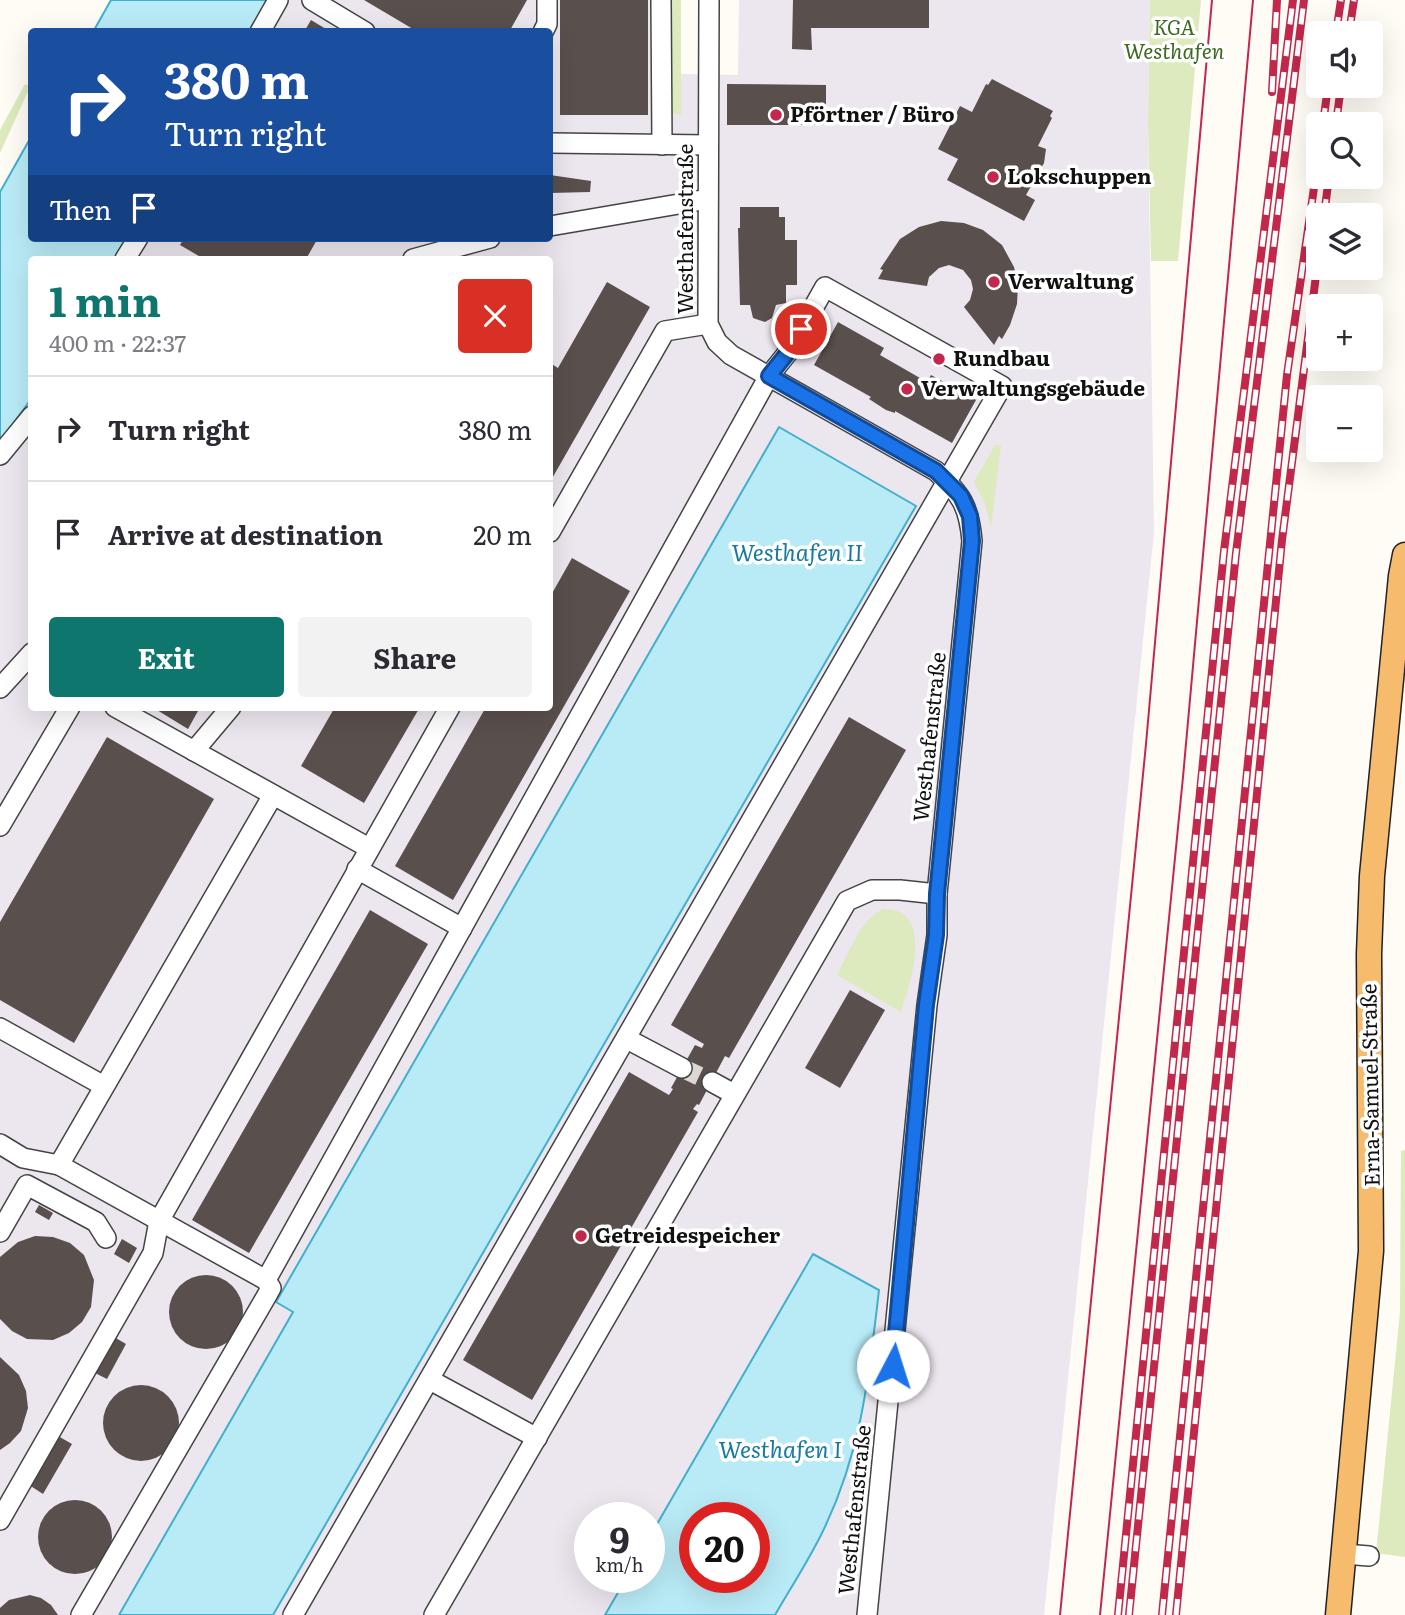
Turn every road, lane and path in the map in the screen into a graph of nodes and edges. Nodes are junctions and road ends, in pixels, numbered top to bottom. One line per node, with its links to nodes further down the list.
1 (278, 0): 6 (street)
2 (312, 0): 7 (street)
3 (547, 0): 8 (street)
4 (661, 0): 10 (street)
5 (709, 0): 11 (street, Westhafenstraße)
6 (262, 28)
7 (358, 28)
8 (545, 28)
9 (553, 142): 10 (street)
10 (662, 145): 11 (street)
11 (708, 145): 12 (street, Westhafenstraße)
12 (708, 199): 13 (street); 16 (street, Westhafenstraße)
13 (553, 225)
14 (475, 242): 15 (street)
15 (424, 256)
16 (708, 324): 17 (street, Westhafenstraße); 21 (street)
17 (769, 376): 20 (street, Westhafenstraße); 20 (street); 35 (street)
18 (28, 421): 19 (street)
19 (0, 455)
20 (948, 482): 34 (street, Westhafenstraße); 37 (street)
21 (553, 527)
22 (1405, 555): 51 (main road, Erna-Samuel-Straße)
23 (28, 656): 24 (street)
24 (0, 688)
25 (68, 711): 31 (street)
26 (122, 711): 29 (street)
27 (228, 711): 29 (street)
28 (448, 711): 32 (street)
29 (194, 751): 30 (street)
30 (272, 794): 32 (street); 40 (street)
31 (0, 826)
32 (369, 848): 33 (street)
33 (357, 869): 35 (street); 44 (street)
34 (937, 894): 41 (street); 56 (street, Westhafenstraße)
35 (462, 928): 47 (street)
36 (0, 1028): 40 (street)
37 (627, 1039): 38 (street); 48 (street)
38 (682, 1068)
39 (712, 1082): 41 (street)
40 (104, 1086): 43 (street)
41 (734, 1094): 49 (street)
42 (0, 1144): 43 (street)
43 (59, 1164): 44 (street)
44 (159, 1221): 47 (street); 50 (street)
45 (0, 1232): 46 (street)
46 (106, 1238)
47 (266, 1280): 53 (street)
48 (430, 1380): 49 (street); 54 (street)
49 (537, 1438): 55 (street)
50 (0, 1520)
51 (1344, 1554): 52 (street); 57 (main road, Erna-Samuel-Straße)
52 (1369, 1556)
53 (81, 1615)
54 (293, 1615)
55 (434, 1615)
56 (867, 1615)
57 (1338, 1615)

